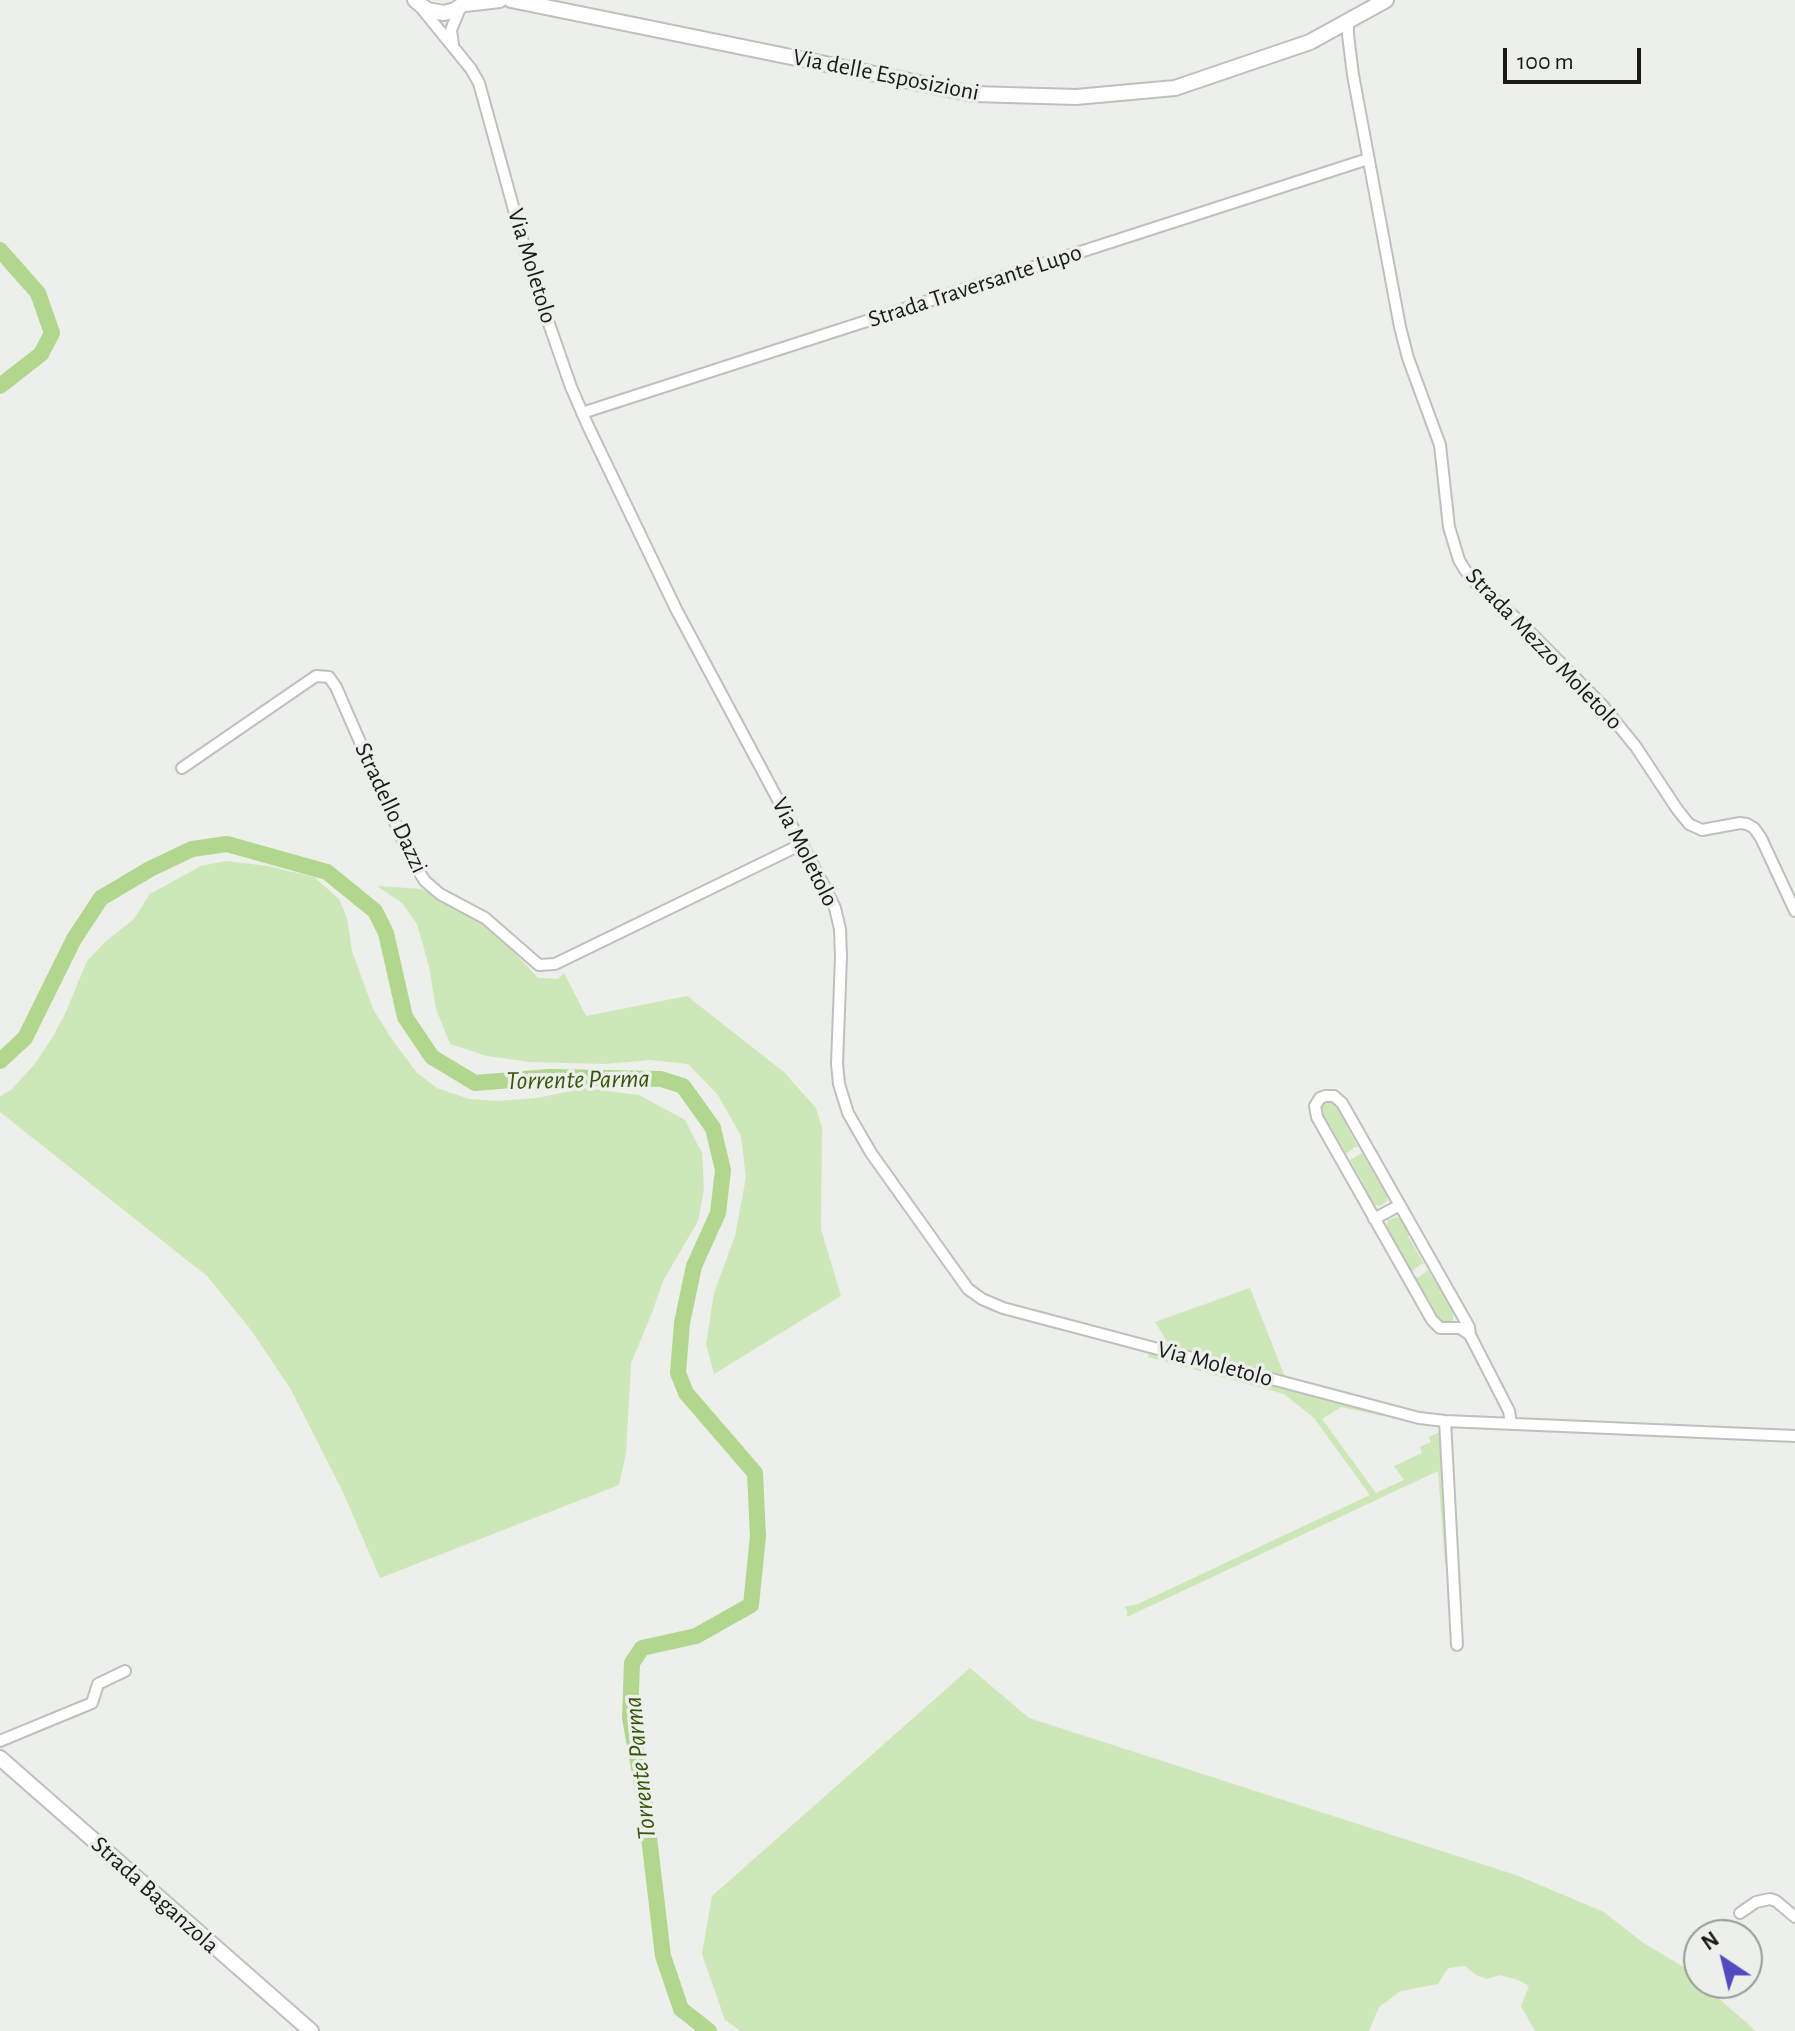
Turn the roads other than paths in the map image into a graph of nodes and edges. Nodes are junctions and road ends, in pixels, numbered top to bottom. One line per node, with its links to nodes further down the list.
1 (500, 0): 5 (street)
2 (511, 0): 6 (street, Via delle Esposizioni)
3 (1386, 0): 6 (street, Via delle Esposizioni)
4 (416, 2): 5 (street, Via Moletolo); 7 (street, Via Moletolo)
5 (465, 6): 7 (street)
6 (1348, 19): 8 (street, Strada Mezzo Moletolo)
7 (453, 45): 9 (street, Via Moletolo)
8 (1368, 159): 9 (street, Strada Traversante Lupo); 12 (street, Strada Mezzo Moletolo)
9 (582, 413): 11 (street, Via Moletolo)
10 (182, 768): 11 (street, Stradello Dazzi)
11 (802, 844): 18 (street, Via Moletolo)
12 (1795, 911)
13 (1400, 1205): 14 (street); 14 (street); 15 (street)
14 (1374, 1219): 16 (street)
15 (1457, 1307): 16 (street); 17 (street)
16 (1450, 1328): 17 (street)
17 (1470, 1335): 19 (street)
18 (1445, 1421): 19 (street, Via Moletolo); 21 (street)
19 (1511, 1424): 20 (street, Via Moletolo)
20 (1795, 1436)
21 (1457, 1645)
22 (125, 1671): 23 (street)
23 (0, 1741)
24 (0, 1758): 27 (street, Strada Baganzola)
25 (1740, 1913): 26 (street)
26 (1795, 1917)
27 (311, 2031)

